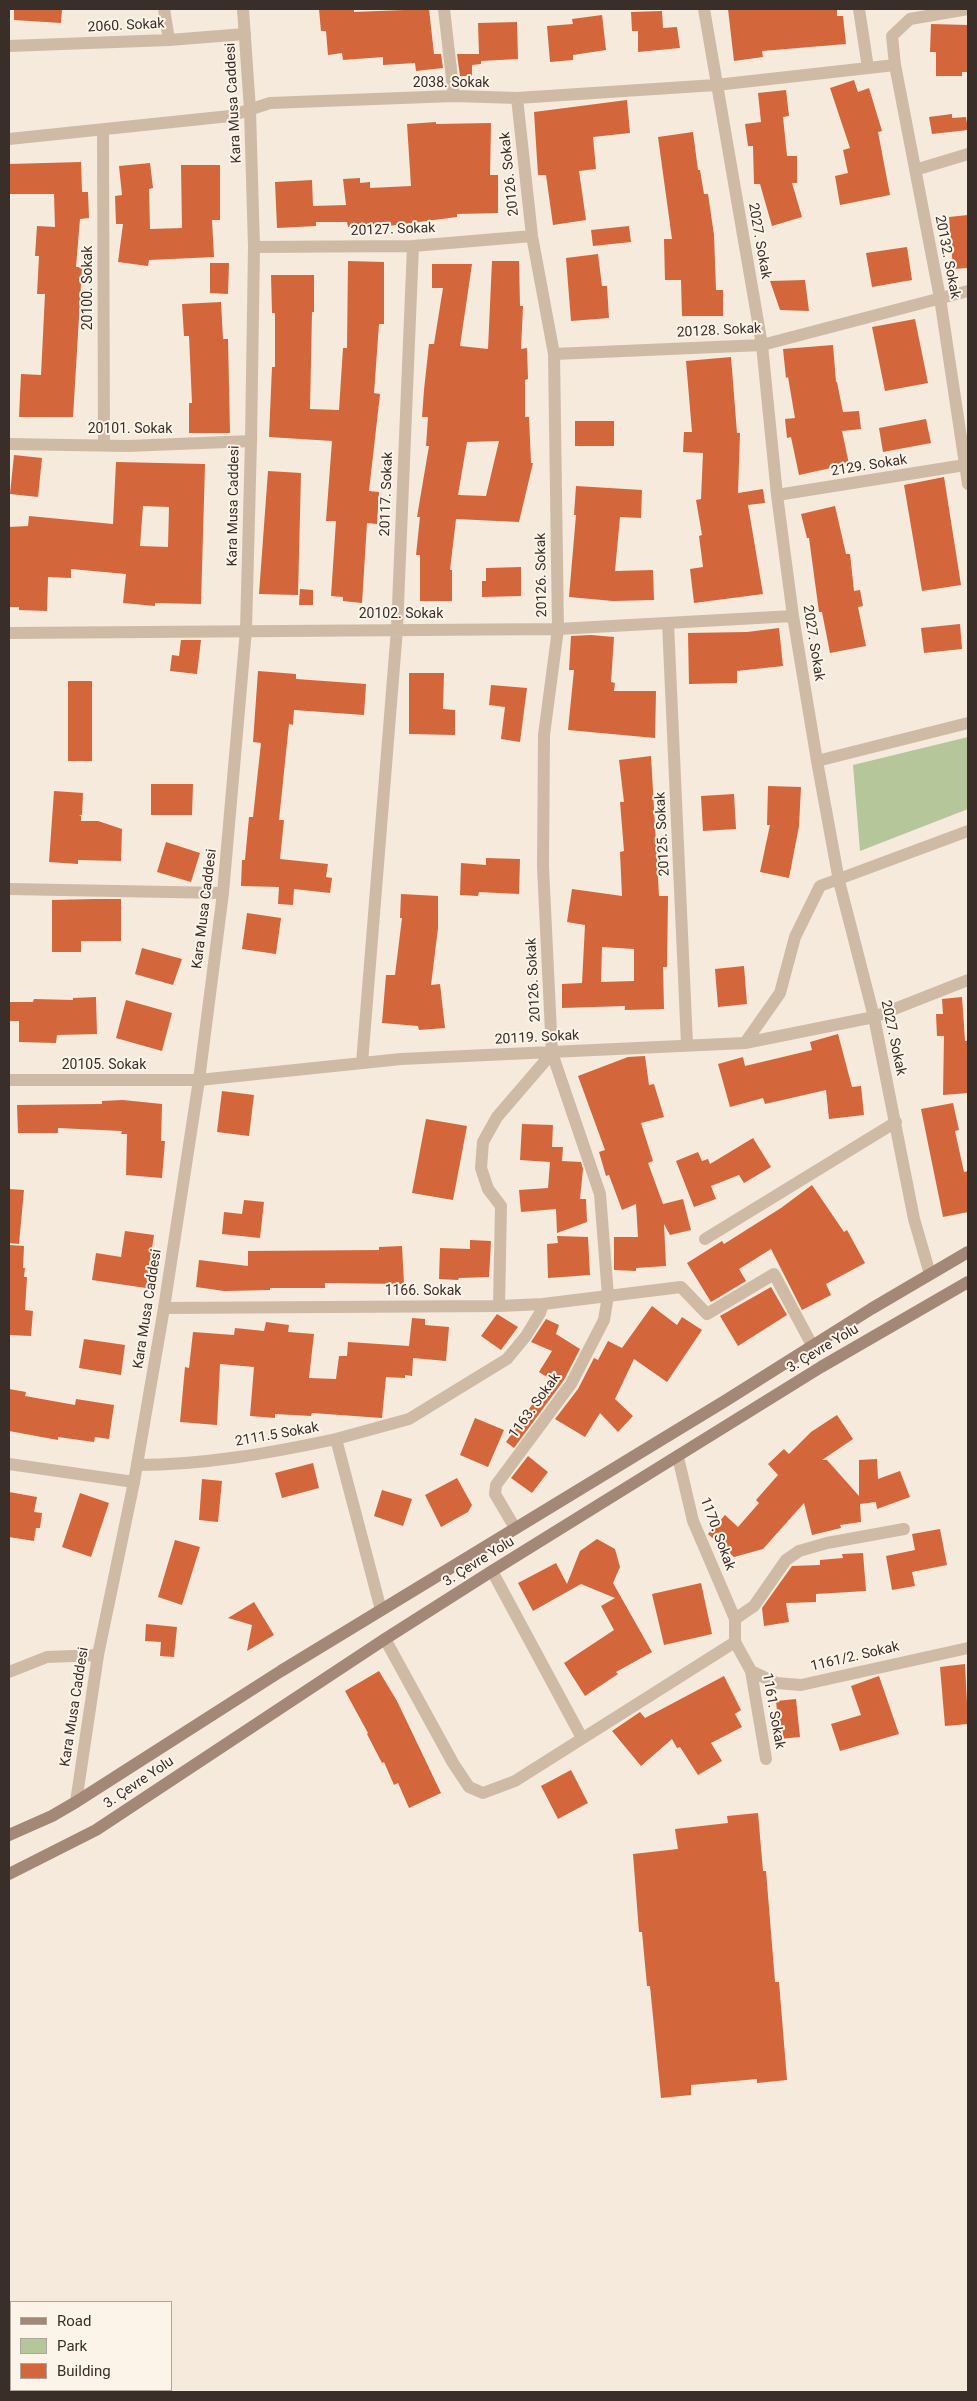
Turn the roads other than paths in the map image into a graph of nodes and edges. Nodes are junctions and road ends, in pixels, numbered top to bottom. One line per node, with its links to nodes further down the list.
1 (164, 9): 8 (street)
2 (243, 9): 7 (street, Kara Musa Caddesi)
3 (444, 9): 13 (street)
4 (704, 9): 12 (street, 2027. Sokak)
5 (859, 9): 11 (street)
6 (968, 10): 10 (street, 20132. Sokak)
7 (245, 34): 8 (street, 2060. Sokak); 15 (street, Kara Musa Caddesi)
8 (170, 40): 9 (street, 2060. Sokak)
9 (9, 46)
10 (895, 65): 11 (street, 2038. Sokak); 19 (street, 20132. Sokak)
11 (868, 68): 12 (street, 2038. Sokak)
12 (716, 85): 14 (street, 2038. Sokak); 25 (street, 2027. Sokak)
13 (454, 96): 14 (street, 2038. Sokak); 15 (street, 2038. Sokak)
14 (517, 98): 20 (street, 20126. Sokak)
15 (250, 110): 16 (street, 2038. Sokak); 22 (street, Kara Musa Caddesi)
16 (102, 130): 17 (street, 2038. Sokak); 29 (street, 20100. Sokak)
17 (9, 140)
18 (968, 154): 19 (street)
19 (915, 170): 24 (street, 20132. Sokak)
20 (532, 236): 21 (street, 20127. Sokak); 26 (street, 20126. Sokak)
21 (413, 246): 22 (street, 20127. Sokak); 35 (street, 20117. Sokak)
22 (254, 247): 27 (street, Kara Musa Caddesi)
23 (968, 291): 24 (street, 20128. Sokak)
24 (940, 298): 25 (street, 20128. Sokak); 30 (street, 20132. Sokak)
25 (762, 345): 26 (street, 20128. Sokak); 32 (street, 2027. Sokak)
26 (554, 354): 36 (street, 20126. Sokak)
27 (251, 441): 29 (street, 20101. Sokak); 37 (street, Kara Musa Caddesi)
28 (9, 444): 29 (street, 20101. Sokak)
29 (104, 445)
30 (965, 466): 31 (street, 20132. Sokak); 32 (street, 2129. Sokak)
31 (968, 484)
32 (777, 496): 33 (street, 2027. Sokak)
33 (793, 616): 34 (street, 20102. Sokak); 40 (street, 2027. Sokak)
34 (668, 623): 36 (street, 20102. Sokak); 48 (street, 20125. Sokak)
35 (397, 628): 36 (street, 20102. Sokak); 37 (street, 20102. Sokak); 50 (street, 20117. Sokak)
36 (558, 629): 49 (street, 20126. Sokak)
37 (246, 630): 38 (street, 20102. Sokak); 44 (street, Kara Musa Caddesi)
38 (9, 633)
39 (968, 723): 40 (street)
40 (816, 761): 42 (street, 2027. Sokak)
41 (968, 831): 42 (street)
42 (839, 881): 46 (street, 2027. Sokak); 47 (street)
43 (9, 889): 44 (street)
44 (224, 893): 52 (street, Kara Musa Caddesi)
45 (968, 980): 46 (street, 20119. Sokak)
46 (874, 1017): 47 (street, 20119. Sokak); 53 (street, 2027. Sokak)
47 (745, 1043): 48 (street, 20119. Sokak)
48 (687, 1044): 49 (street, 20119. Sokak)
49 (552, 1053): 50 (street, 20119. Sokak); 58 (street, 20126. Sokak); 60 (street)
50 (362, 1063): 52 (street, 20119. Sokak)
51 (9, 1080): 52 (street, 20105. Sokak)
52 (199, 1080): 61 (street, Kara Musa Caddesi)
53 (896, 1122): 54 (street); 56 (street, 2027. Sokak)
54 (705, 1239)
55 (968, 1252): 56 (main road, 3. Çevre Yolu)
56 (930, 1274): 62 (main road, 3. Çevre Yolu)
57 (968, 1282): 64 (main road, 3. Çevre Yolu)
58 (608, 1296): 59 (street, 1166. Sokak); 62 (street, 1166. Sokak); 68 (street, 1163. Sokak)
59 (543, 1304): 60 (street, 1166. Sokak); 63 (street)
60 (499, 1306): 61 (street, 1166. Sokak)
61 (164, 1308): 66 (street, Kara Musa Caddesi)
62 (813, 1346): 68 (main road, 3. Çevre Yolu)
63 (336, 1439): 66 (street, 2111.5 Sokak); 71 (street, 2111.5 Sokak)
64 (678, 1457): 70 (main road, 3. Çevre Yolu); 72 (street, 1170. Sokak)
65 (9, 1464): 67 (street)
66 (137, 1465): 67 (street, Kara Musa Caddesi)
67 (134, 1482): 76 (street, Kara Musa Caddesi)
68 (515, 1528): 71 (main road, 3. Çevre Yolu)
69 (904, 1529): 72 (street)
70 (492, 1571): 73 (main road, 3. Çevre Yolu); 79 (street)
71 (381, 1610): 81 (main road, 3. Çevre Yolu)
72 (735, 1619): 74 (street)
73 (385, 1639): 79 (street); 83 (main road, 3. Çevre Yolu)
74 (735, 1642): 77 (street, 1161. Sokak); 79 (street)
75 (968, 1648): 77 (street, 1161/2. Sokak)
76 (98, 1655): 78 (street); 81 (street, Kara Musa Caddesi)
77 (751, 1671): 80 (street, 1161. Sokak)
78 (9, 1672)
79 (582, 1738)
80 (766, 1759)
81 (76, 1802): 82 (main road, 3. Çevre Yolu)
82 (9, 1835)
83 (9, 1874)

